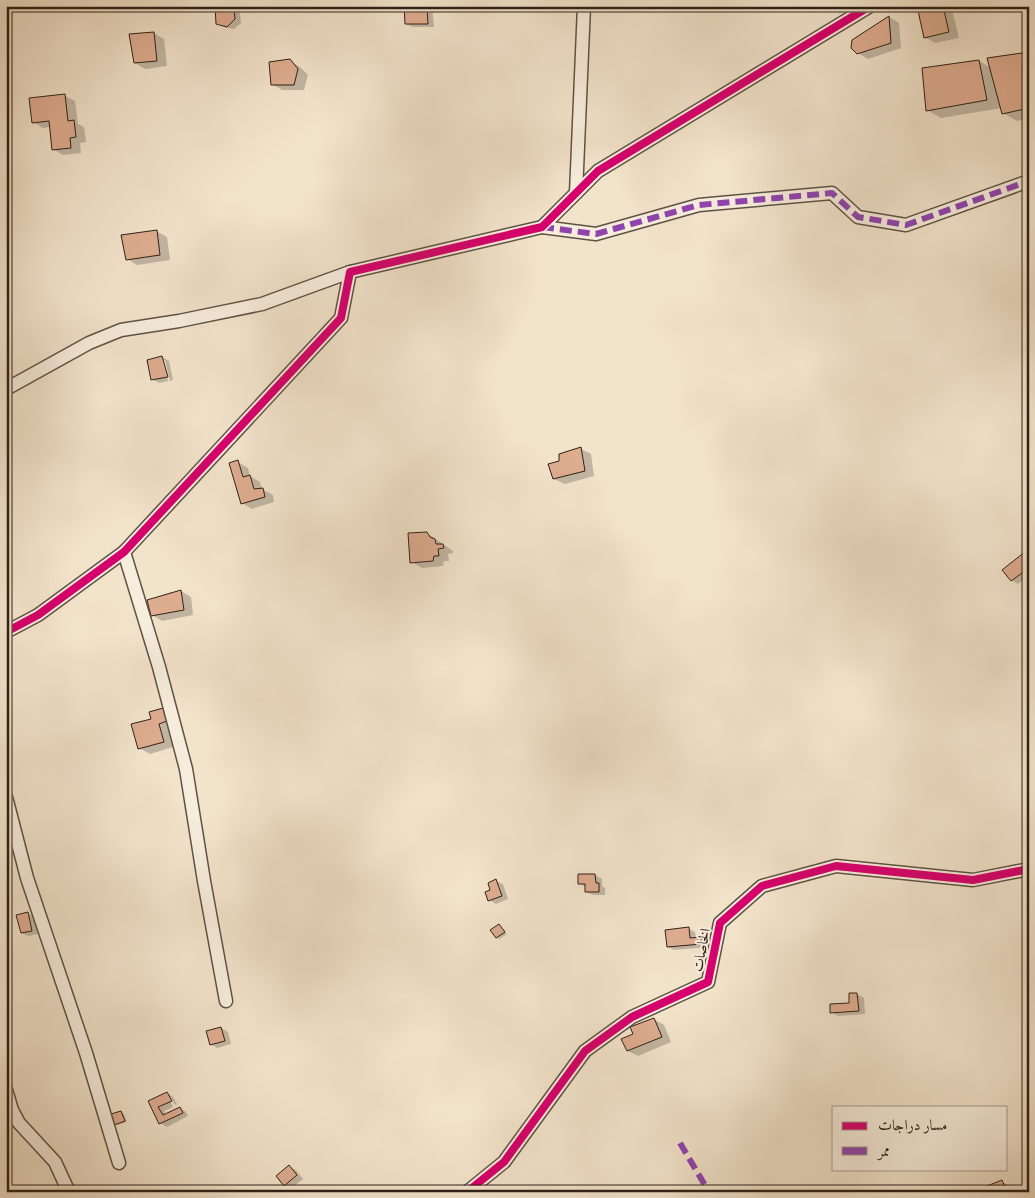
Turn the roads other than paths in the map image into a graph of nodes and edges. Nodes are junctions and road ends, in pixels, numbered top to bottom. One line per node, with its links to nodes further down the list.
1 (584, 6): 4 (street)
2 (870, 6): 4 (street)
3 (1029, 181): 5 (street)
4 (576, 193): 5 (street)
5 (542, 228): 6 (street)
6 (350, 272): 7 (street); 8 (street)
7 (6, 389)
8 (124, 552): 9 (street); 12 (street)
9 (6, 632)
10 (6, 797): 14 (street)
11 (1029, 869): 16 (street, الخاصات)
12 (226, 1002)
13 (6, 1090): 15 (street)
14 (119, 1163)
15 (67, 1188)
16 (467, 1192)

